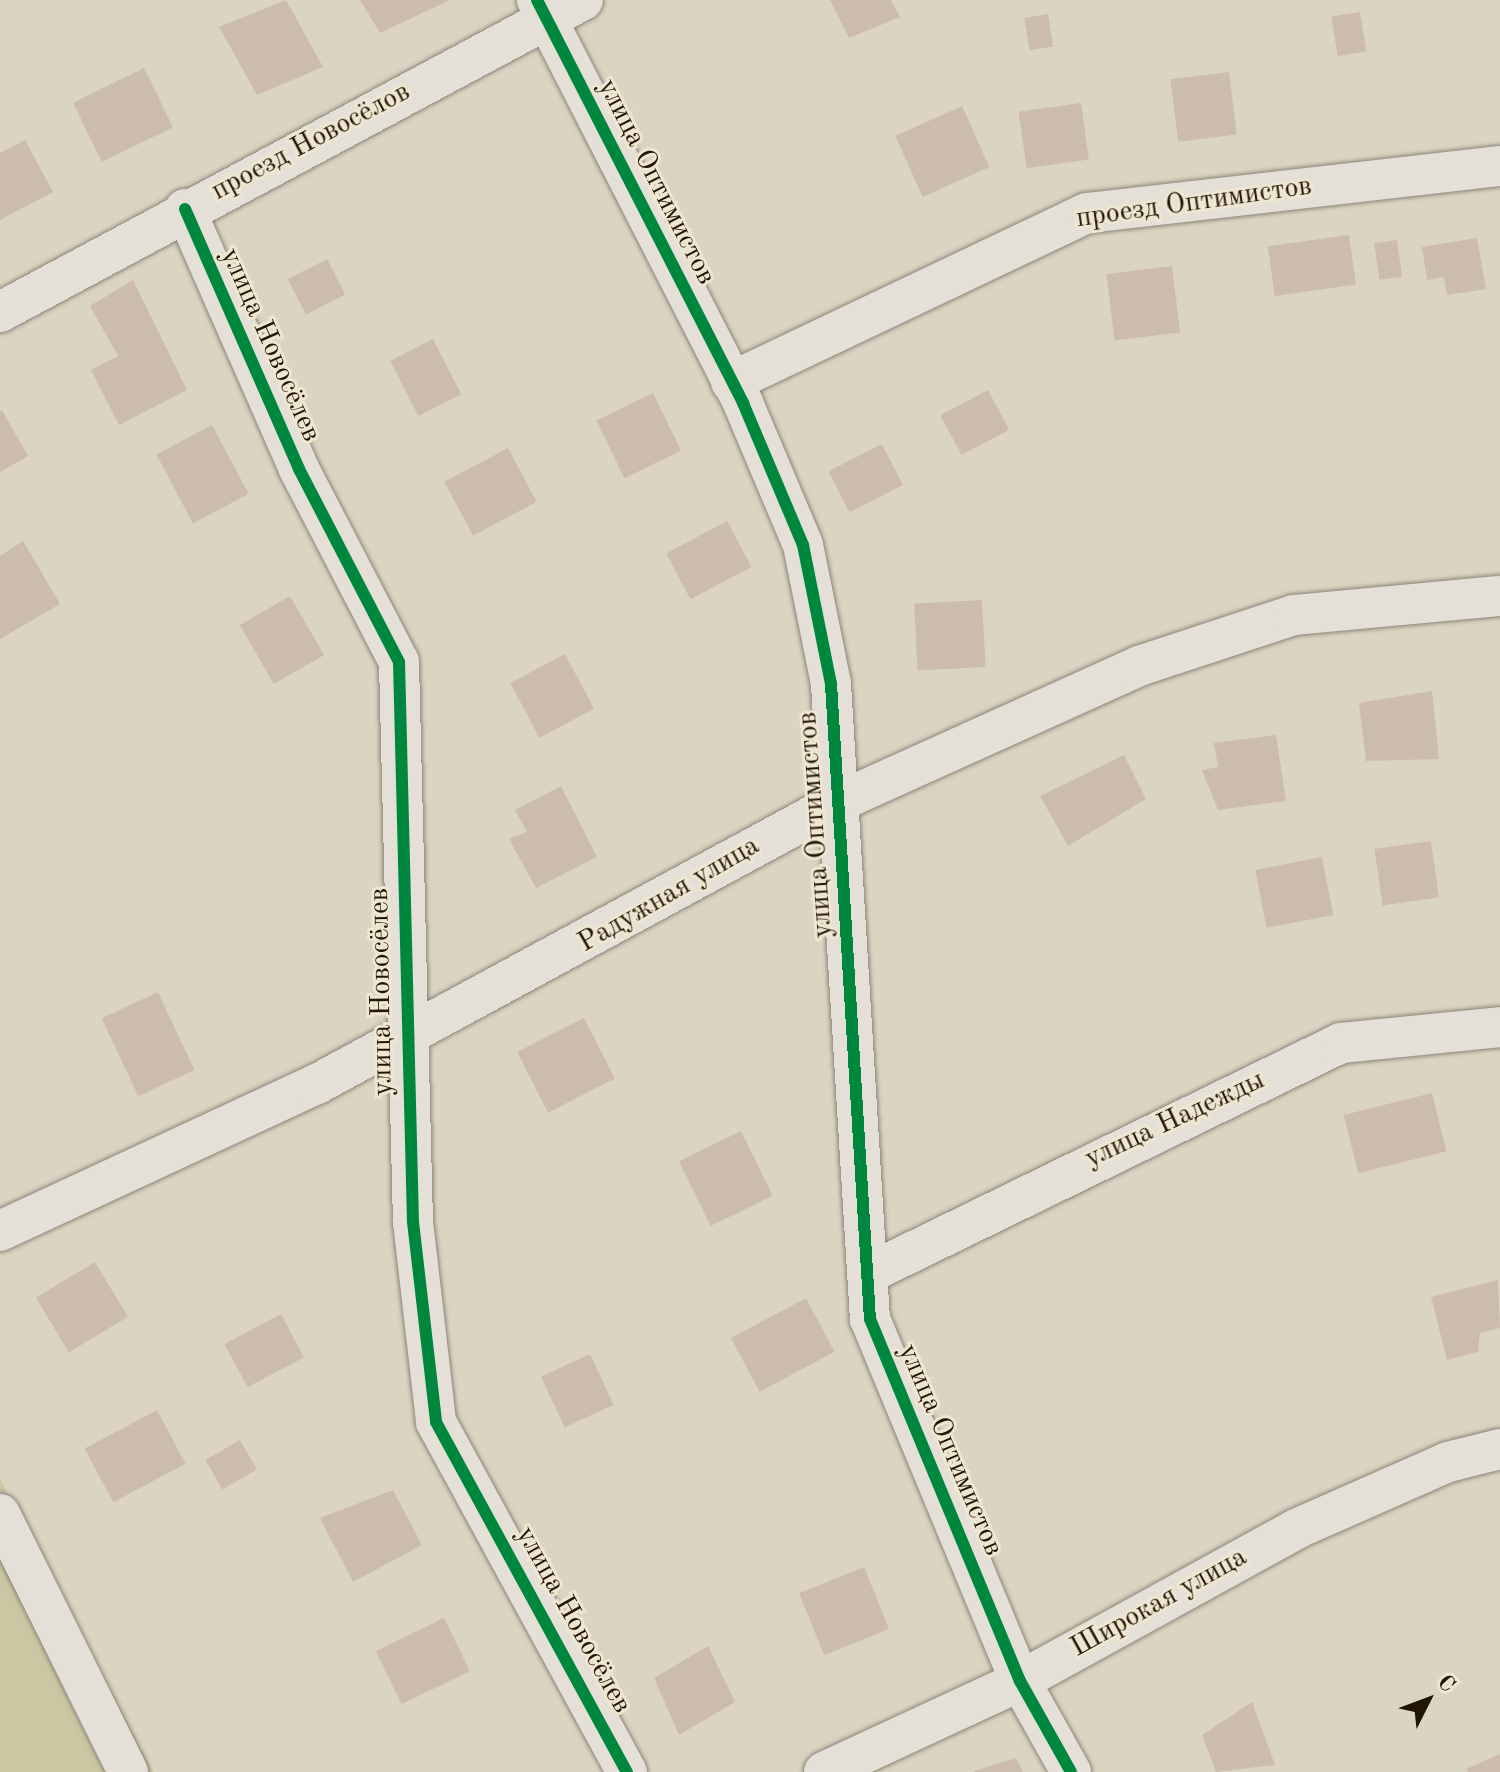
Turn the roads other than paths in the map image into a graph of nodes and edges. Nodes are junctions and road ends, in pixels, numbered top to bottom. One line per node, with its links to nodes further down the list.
1 (583, 0): 2 (street, проезд Новосёлов)
2 (542, 9): 4 (street, проезд Новосёлов); 6 (street, улица Оптимистов)
3 (1500, 166): 6 (street, проезд Оптимистов)
4 (185, 209): 5 (street, проезд Новосёлов); 10 (street, улица Новосёлев)
5 (0, 312)
6 (731, 382): 8 (street, улица Оптимистов)
7 (1500, 596): 8 (street, Радужная улица)
8 (838, 802): 10 (street, Радужная улица); 12 (street, улица Оптимистов)
9 (1500, 1027): 12 (street, улица Надежды)
10 (407, 1036): 11 (street, Радужная улица); 17 (street, улица Новосёлев)
11 (0, 1231)
12 (869, 1273): 15 (street, улица Оптимистов)
13 (1500, 1449): 15 (street, Широкая улица)
14 (0, 1514): 16 (street)
15 (1020, 1681): 18 (street, Широкая улица); 19 (street, улица Оптимистов)
16 (128, 1772)
17 (627, 1772)
18 (824, 1772)
19 (1071, 1772)

